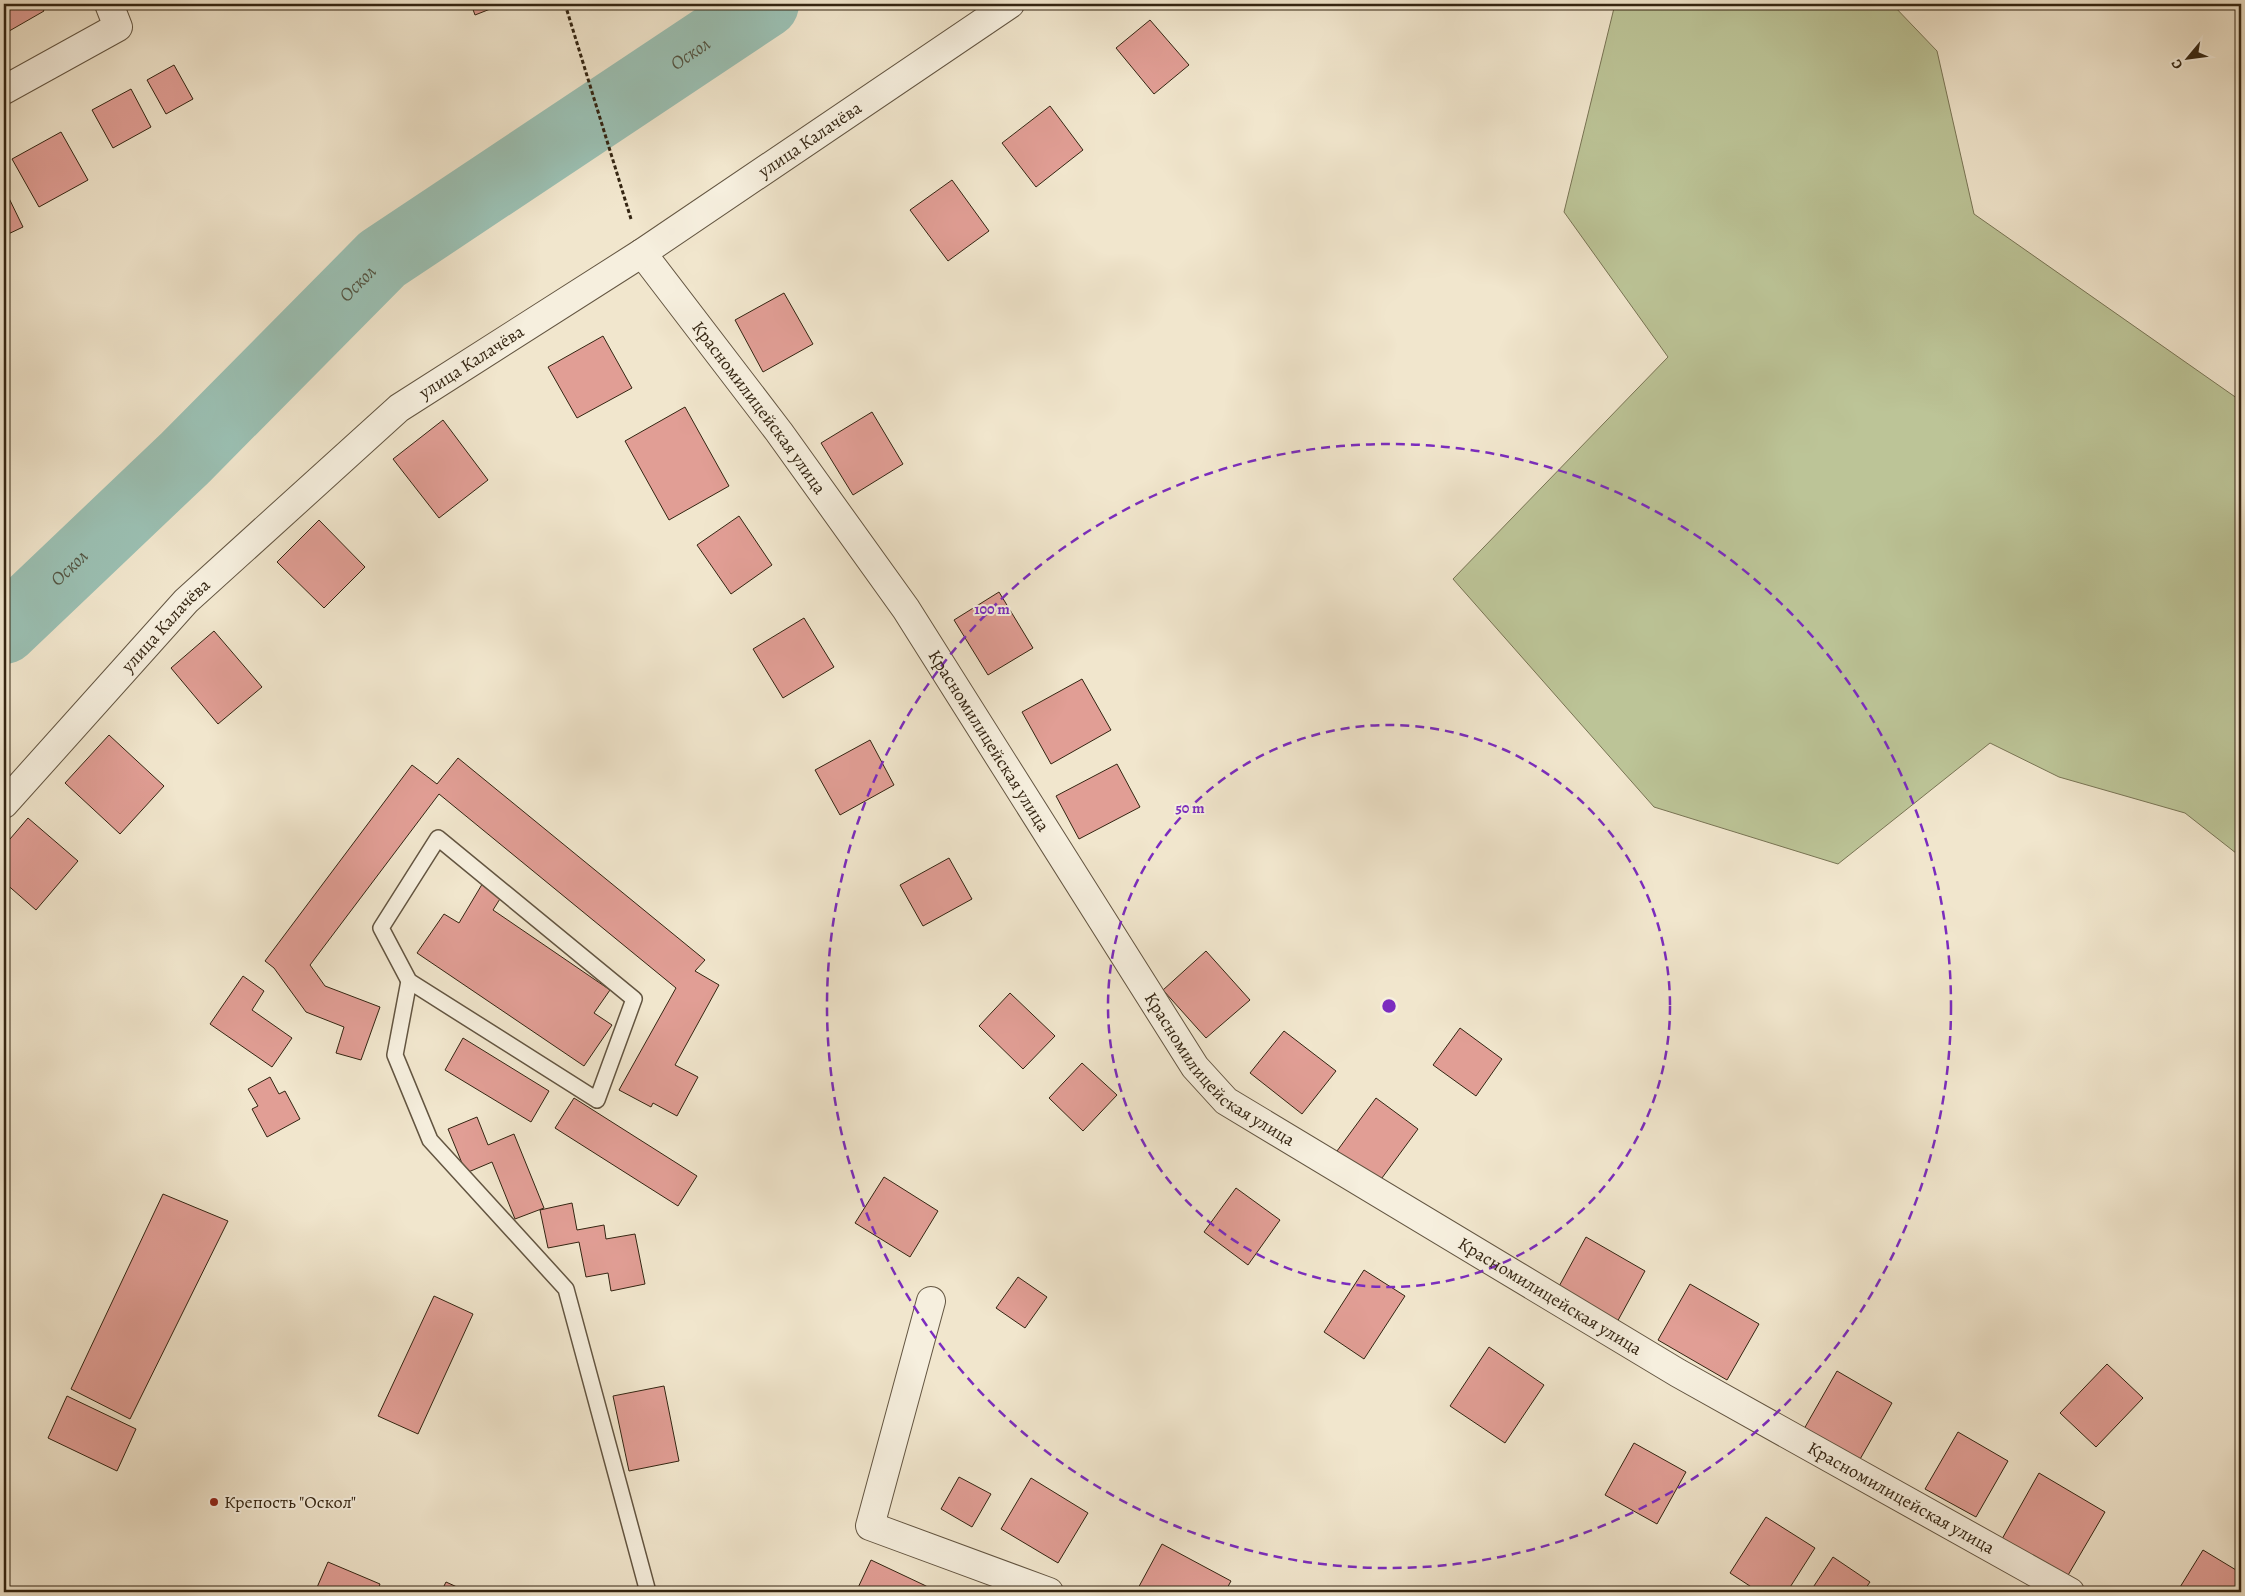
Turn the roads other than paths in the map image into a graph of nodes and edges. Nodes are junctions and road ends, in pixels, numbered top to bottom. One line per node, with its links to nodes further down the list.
1 (109, 4): 3 (street)
2 (1010, 4): 4 (street, улица Калачёва)
3 (4, 90)
4 (642, 253): 5 (street, улица Калачёва); 10 (street, Красномилицейская улица)
5 (4, 804)
6 (409, 981): 6 (lane); 8 (lane)
7 (931, 1301): 9 (street)
8 (648, 1592)
9 (1049, 1592)
10 (2070, 1592)

